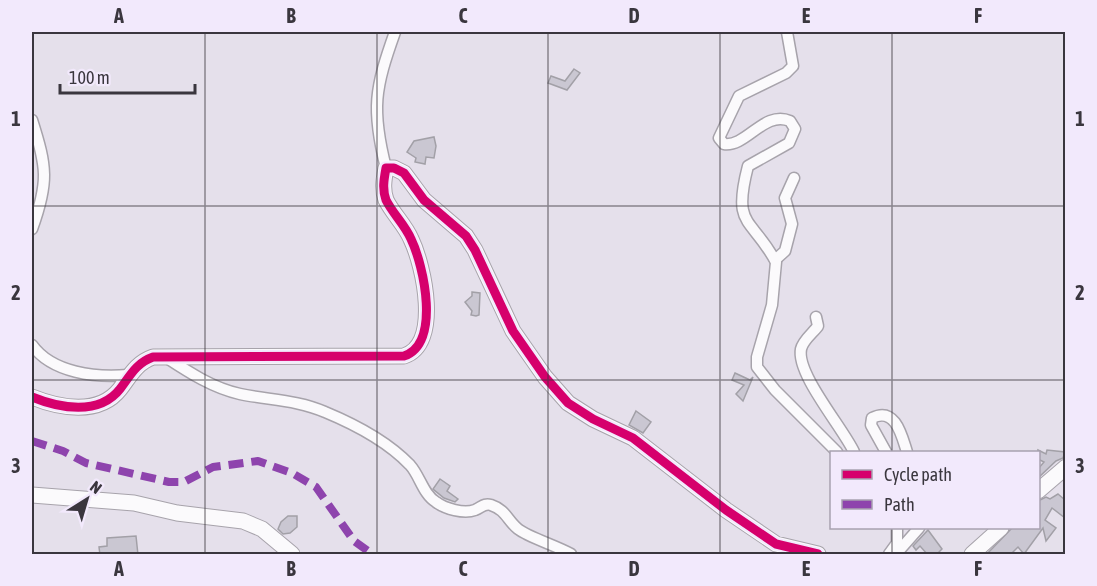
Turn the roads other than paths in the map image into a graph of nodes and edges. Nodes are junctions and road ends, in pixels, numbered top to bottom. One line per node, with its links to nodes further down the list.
1 (395, 32): 4 (street)
2 (787, 32): 7 (street)
3 (32, 120): 6 (street)
4 (386, 168): 10 (street); 25 (street)
5 (794, 178): 7 (street)
6 (32, 229)
7 (775, 260): 13 (street)
8 (816, 317): 14 (street)
9 (32, 345): 11 (street)
10 (166, 357): 11 (street); 24 (street)
11 (128, 375): 12 (street)
12 (32, 398)
13 (835, 451)
14 (853, 451)
15 (884, 451): 16 (street)
16 (906, 451)
17 (1065, 467): 18 (street)
18 (1040, 489)
19 (32, 495): 23 (street)
20 (897, 529): 26 (street)
21 (918, 529): 27 (street)
22 (1000, 529): 28 (street)
23 (291, 555)
24 (571, 555)
25 (818, 555)
26 (888, 555)
27 (896, 555)
28 (972, 555)

